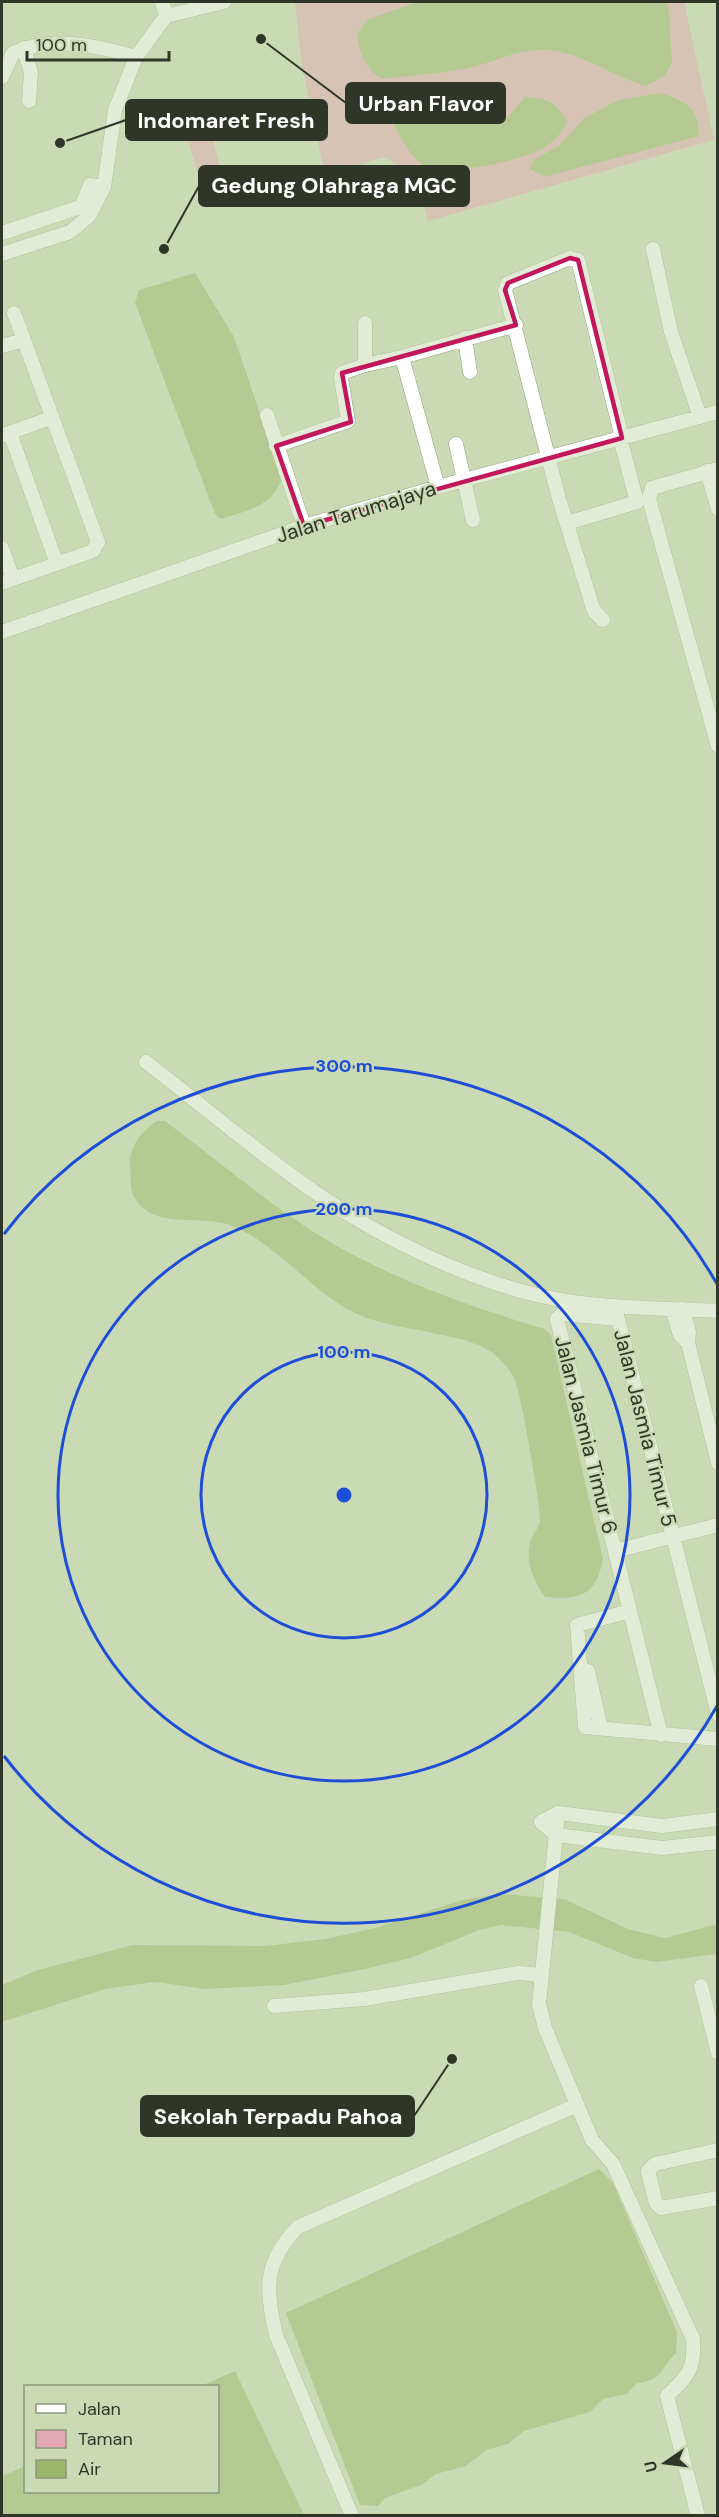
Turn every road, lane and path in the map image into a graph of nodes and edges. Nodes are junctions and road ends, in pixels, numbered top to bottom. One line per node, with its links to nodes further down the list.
1 (162, 2): 3 (street)
2 (224, 2): 3 (street)
3 (166, 16): 5 (street)
4 (24, 48): 5 (street); 6 (street); 7 (street)
5 (136, 57): 8 (street)
6 (2, 77)
7 (29, 101)
8 (97, 186): 9 (street); 11 (street)
9 (2, 233)
10 (652, 249): 21 (street)
11 (2, 254)
12 (14, 313): 16 (street)
13 (365, 323): 19 (street)
14 (516, 325): 15 (street); 26 (street); 29 (street)
15 (465, 338): 18 (street); 20 (street)
16 (24, 340): 17 (street); 24 (street)
17 (2, 346)
18 (402, 357): 19 (street); 32 (street)
19 (365, 365): 28 (street)
20 (470, 372)
21 (697, 410): 22 (street, Jalan Tarumajaya); 26 (street, Jalan Tarumajaya)
22 (717, 412)
23 (267, 415): 28 (street)
24 (51, 418): 25 (street); 38 (street)
25 (6, 434): 38 (street)
26 (621, 435): 29 (street, Jalan Tarumajaya); 36 (street)
27 (456, 444): 31 (street)
28 (276, 446): 34 (street)
29 (548, 453): 31 (street, Jalan Tarumajaya); 36 (street)
30 (712, 470): 33 (street); 42 (street)
31 (462, 475): 32 (street, Jalan Tarumajaya); 35 (street)
32 (437, 484): 34 (street, Jalan Tarumajaya)
33 (717, 509)
34 (302, 520): 41 (street, Jalan Tarumajaya)
35 (473, 520)
36 (567, 523): 40 (street)
37 (2, 548): 39 (street)
38 (57, 564): 39 (street)
39 (7, 581)
40 (603, 620)
41 (2, 632)
42 (717, 745)
43 (146, 1062): 44 (street)
44 (677, 1309): 45 (street); 47 (street)
45 (717, 1311)
46 (557, 1319): 49 (street, Jalan Jasmia Timur 5); 50 (street, Jalan Jasmia Timur 6)
47 (717, 1463)
48 (717, 1526): 49 (street)
49 (673, 1537): 50 (street); 53 (street, Jalan Jasmia Timur 5)
50 (615, 1551): 51 (street, Jalan Jasmia Timur 6)
51 (630, 1611): 52 (street); 56 (street, Jalan Jasmia Timur 6)
52 (577, 1625): 55 (street); 55 (street)
53 (714, 1689): 54 (street, Jalan Jasmia Timur 5)
54 (717, 1714)
55 (601, 1728): 56 (street)
56 (661, 1735): 57 (street)
57 (717, 1740)
58 (717, 1819): 59 (street)
59 (556, 1835): 60 (street); 61 (street)
60 (717, 1842)
61 (541, 1975): 63 (street); 66 (street)
62 (701, 1986): 64 (street)
63 (274, 2006)
64 (712, 2010): 65 (street)
65 (717, 2052)
66 (577, 2105): 69 (street); 70 (street)
67 (717, 2150): 68 (street)
68 (717, 2198)
69 (352, 2516)
70 (698, 2516)

